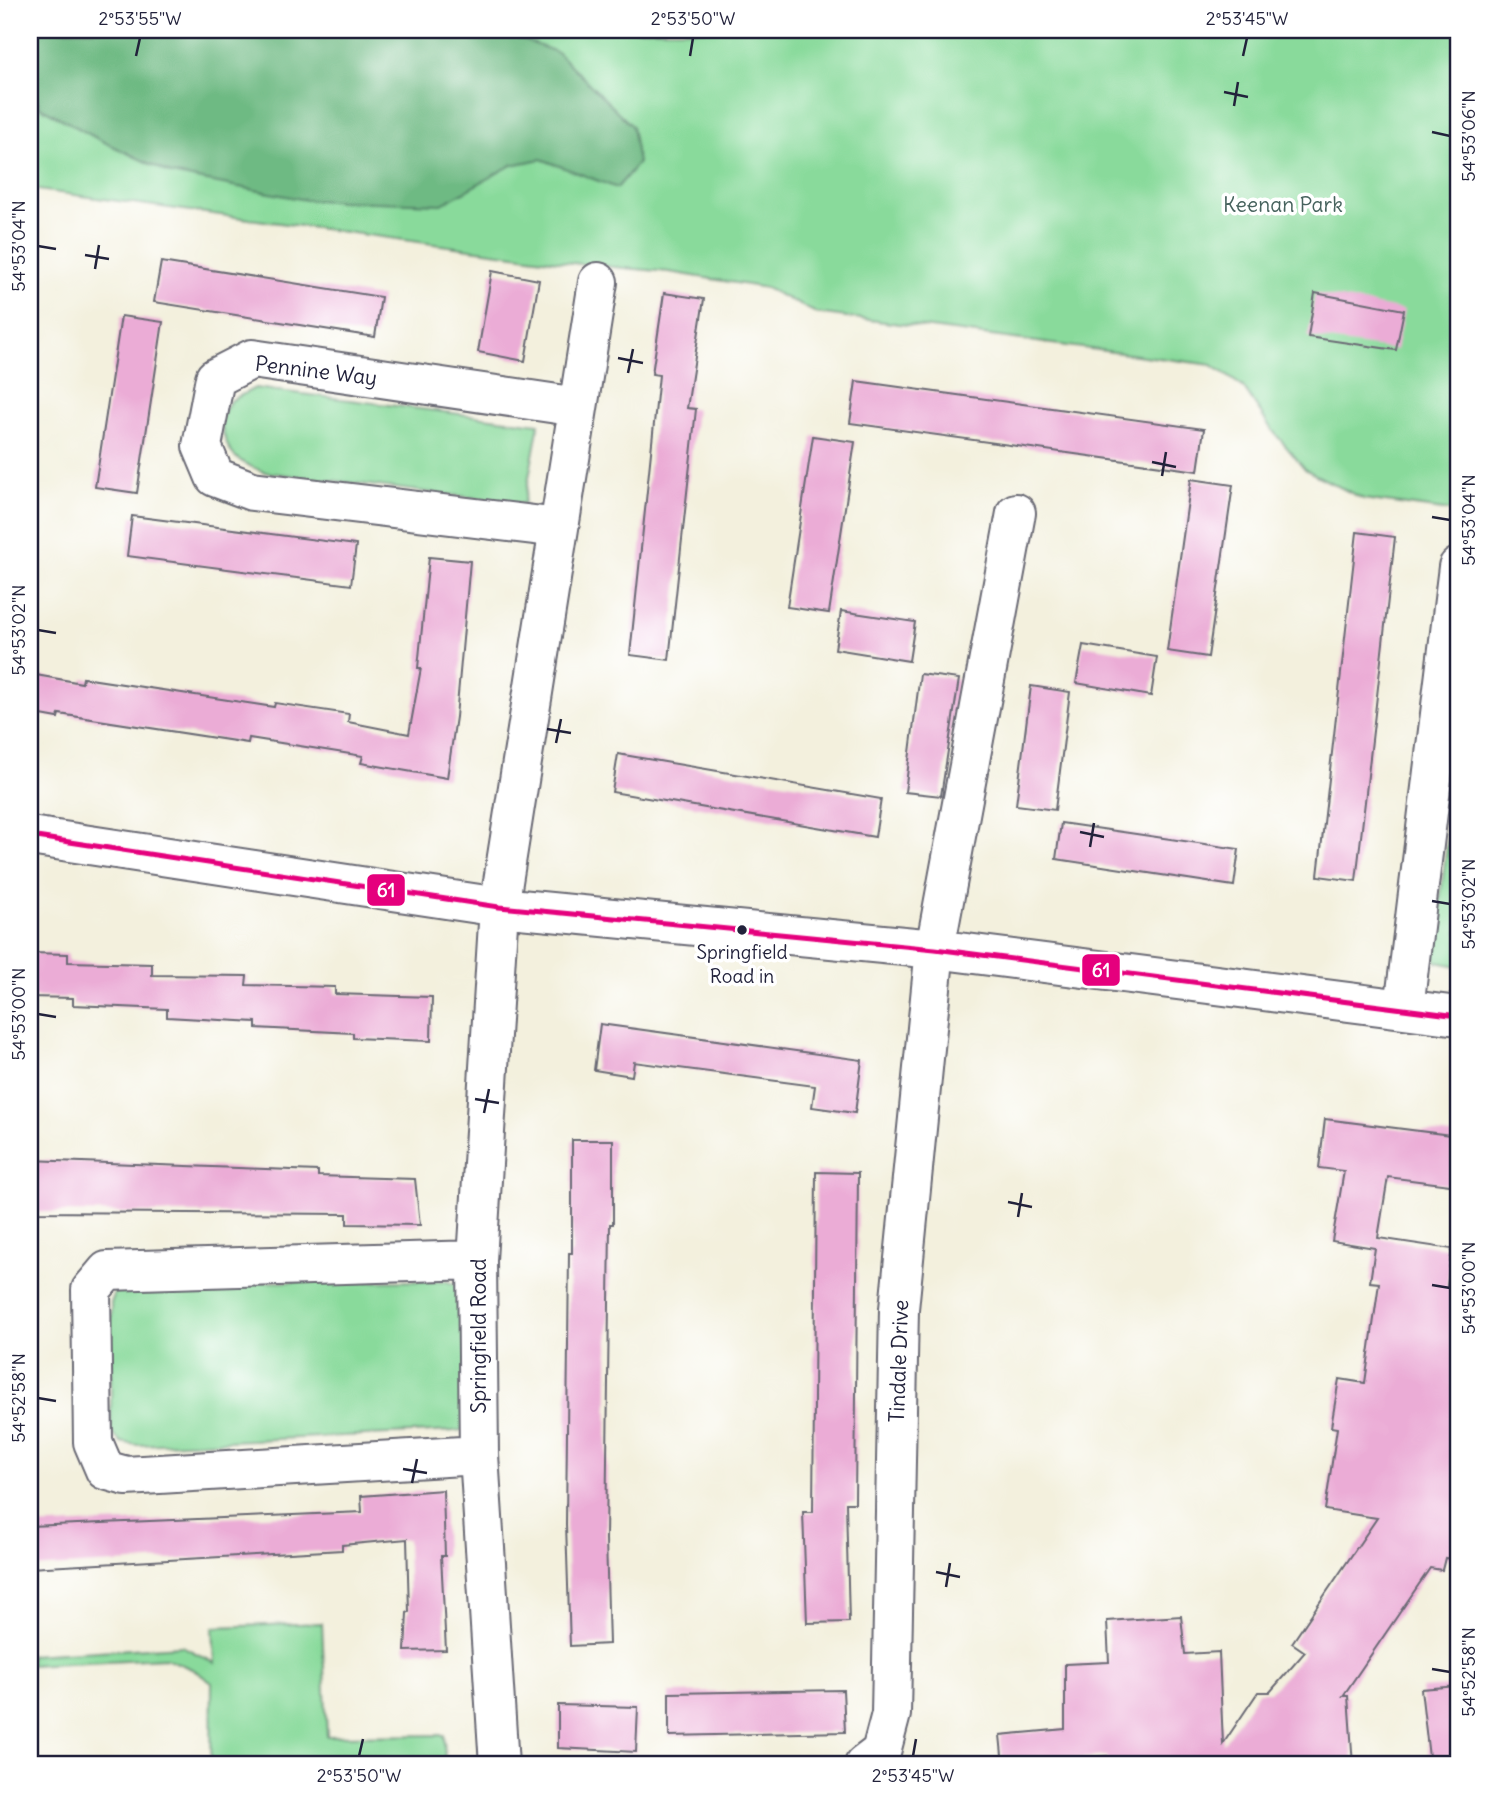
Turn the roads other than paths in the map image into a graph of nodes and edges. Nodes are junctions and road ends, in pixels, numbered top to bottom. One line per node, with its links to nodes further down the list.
1 (598, 282): 2 (street, Springfield Road)
2 (578, 407): 4 (street, Springfield Road); 4 (street, Pennine Way)
3 (1016, 513): 8 (street, Tindale Drive)
4 (559, 528): 7 (street, Springfield Road)
5 (1458, 567): 9 (street)
6 (30, 836): 7 (street)
7 (499, 906): 8 (street); 11 (street, Springfield Road)
8 (935, 948): 9 (street); 13 (street, Tindale Drive)
9 (1404, 1008): 10 (street)
10 (1458, 1016)
11 (477, 1261): 12 (street, Springfield Road); 12 (street)
12 (479, 1454): 14 (street, Springfield Road)
13 (879, 1761)
14 (499, 1765)

